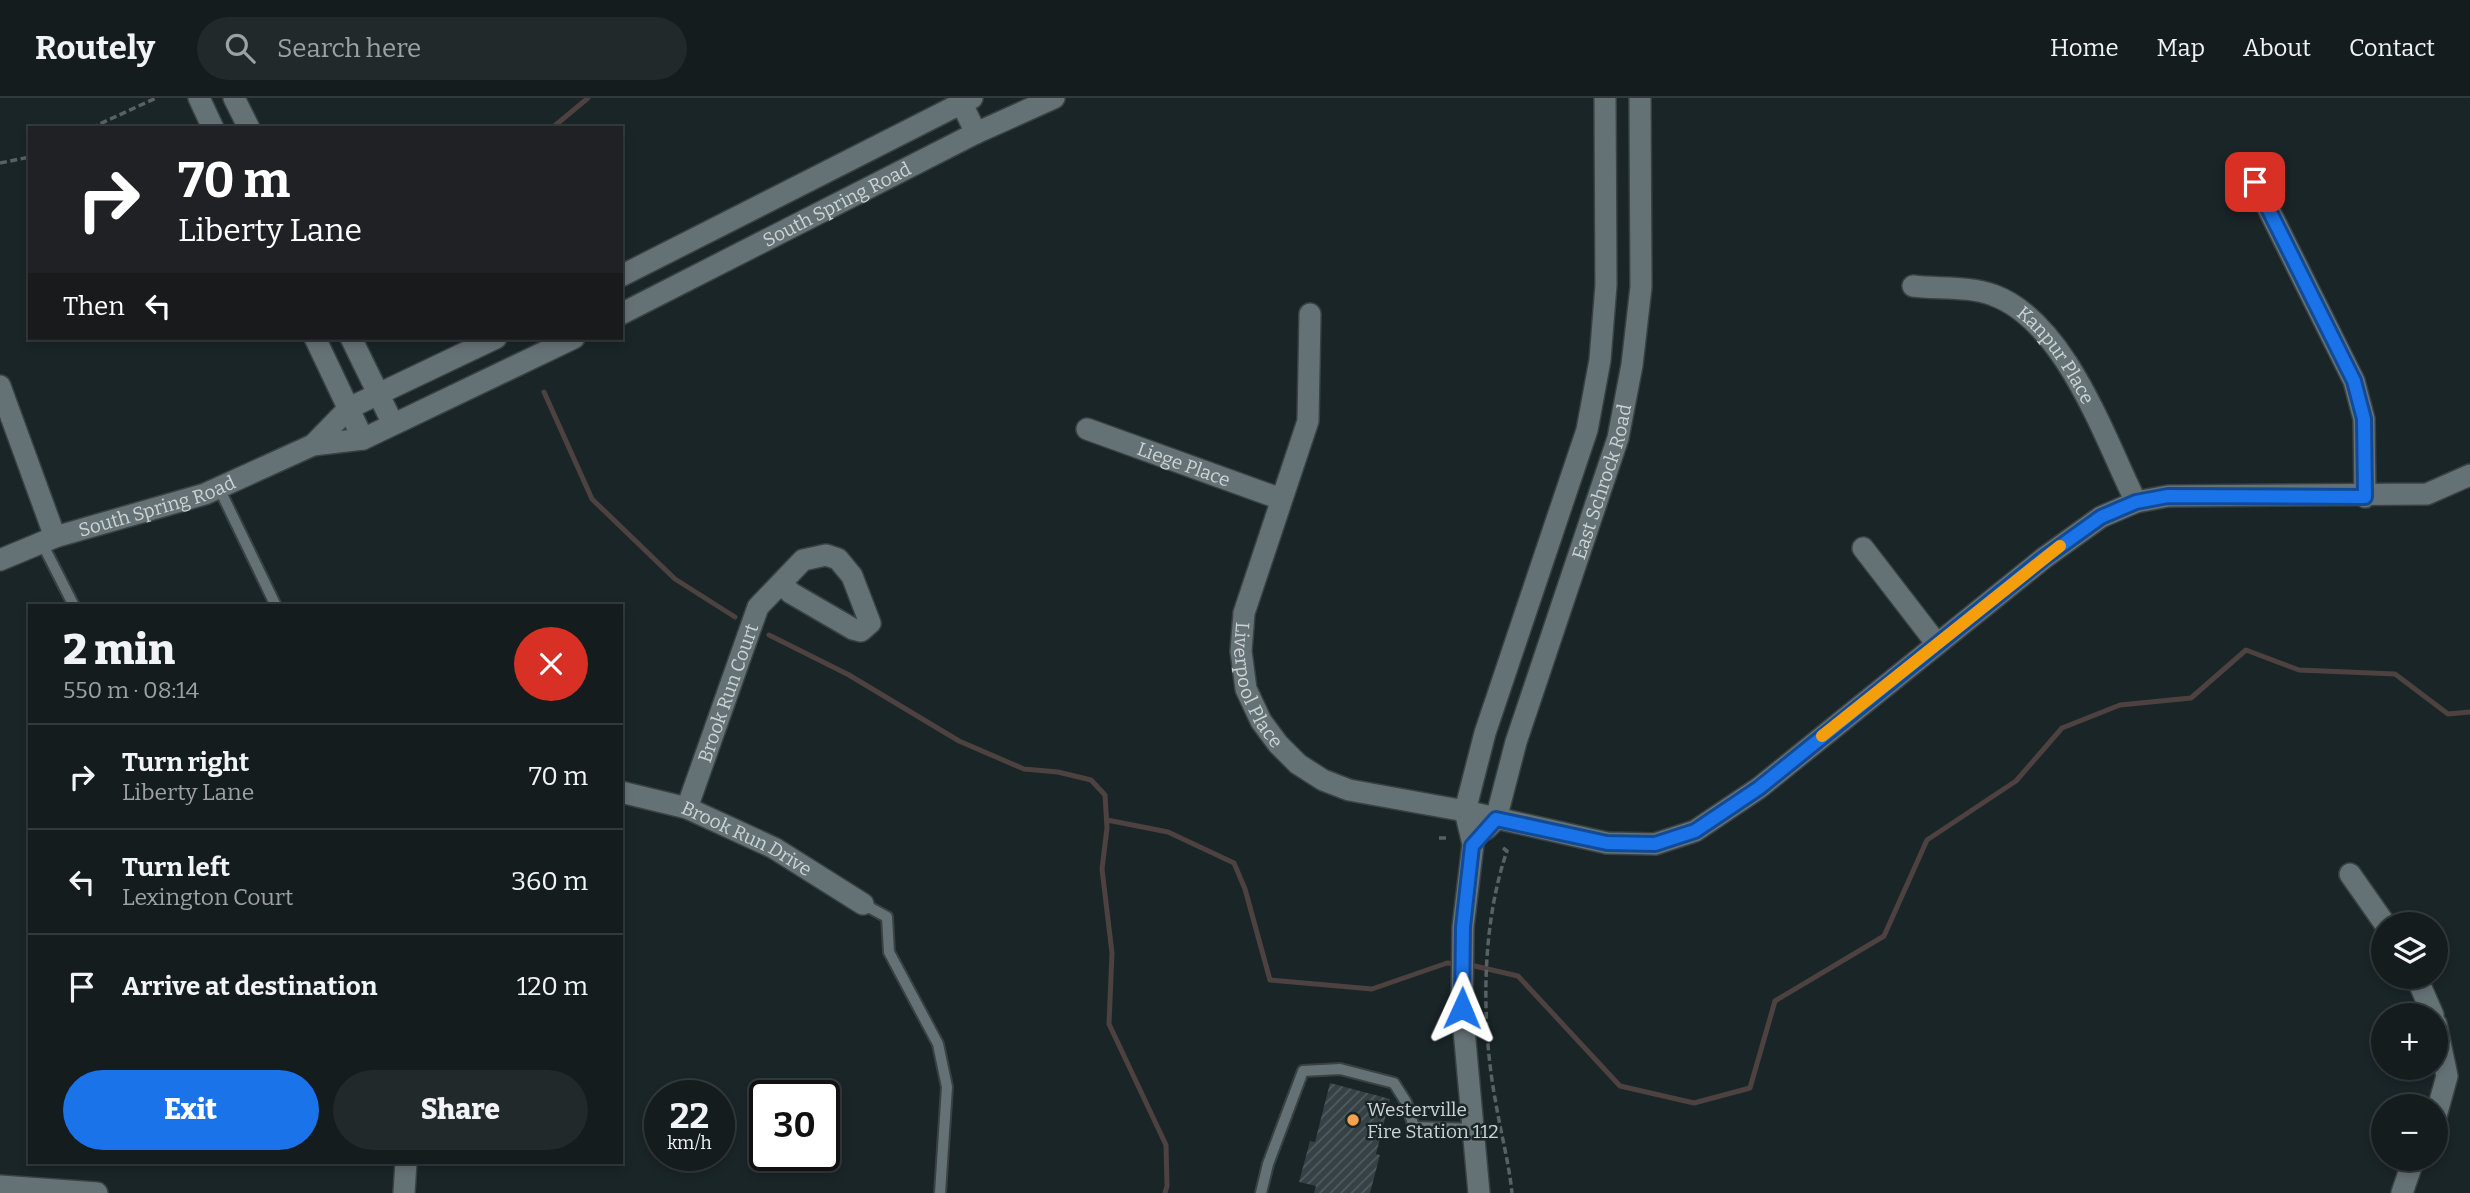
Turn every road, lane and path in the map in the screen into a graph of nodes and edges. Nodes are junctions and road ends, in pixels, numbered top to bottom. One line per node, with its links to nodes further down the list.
1 (156, 98): 8 (path)
2 (198, 98): 9 (street)
3 (234, 98): 10 (street)
4 (1054, 98): 11 (street, South Spring Road)
5 (1605, 98): 44 (street, East Schrock Road)
6 (1640, 98): 45 (street, East Schrock Road)
7 (964, 100): 11 (street); 15 (street, South Spring Road)
8 (95, 126)
9 (212, 126)
10 (247, 126)
11 (976, 133): 17 (street, South Spring Road)
12 (28, 157): 13 (path)
13 (0, 163)
14 (2255, 182): 32 (street)
15 (623, 275)
16 (1913, 286): 34 (street, Kanpur Place)
17 (623, 313)
18 (1310, 314): 33 (street, Liverpool Place)
19 (316, 340): 25 (street)
20 (352, 340): 24 (street)
21 (492, 340): 24 (street, South Spring Road)
22 (570, 340): 26 (street, South Spring Road)
23 (0, 386): 35 (street)
24 (378, 394): 25 (street, South Spring Road); 26 (street)
25 (349, 408): 28 (street); 29 (street, South Spring Road)
26 (393, 424): 28 (street, South Spring Road)
27 (1087, 429): 33 (street, Liege Place)
28 (363, 439): 29 (street, South Spring Road)
29 (313, 445): 31 (street, South Spring Road)
30 (2470, 475): 32 (street, Liverpool Place)
31 (219, 488): 35 (street, South Spring Road); 40 (lane)
32 (2365, 497): 34 (street, Liverpool Place)
33 (1281, 499): 44 (street, Liverpool Place)
34 (2136, 502): 41 (street, Liverpool Place)
35 (48, 540): 37 (street, South Spring Road); 39 (lane)
36 (1863, 548): 41 (street)
37 (0, 560)
38 (781, 583): 43 (street, Brook Run Court)
39 (73, 604)
40 (275, 604)
41 (1937, 644): 45 (street, Liverpool Place)
42 (623, 792): 43 (street, Brook Run Drive)
43 (687, 808): 51 (street, Brook Run Drive)
44 (1465, 811): 45 (street, Liverpool Place); 48 (street, East Schrock Road)
45 (1496, 819): 48 (street, East Schrock Road)
46 (1439, 838): 47 (path)
47 (1446, 838)
48 (1473, 844): 53 (street, East Schrock Road)
49 (1505, 849): 63 (path)
50 (2350, 874): 52 (street)
51 (863, 904): 60 (lane)
52 (2377, 912)
53 (1473, 1129): 61 (lane); 62 (street, East Schrock Road)
54 (407, 1164): 59 (street)
55 (2410, 1171): 64 (street)
56 (0, 1186): 57 (street)
57 (66, 1192): 58 (street)
58 (97, 1193)
59 (404, 1193)
60 (940, 1193)
61 (1261, 1193)
62 (1479, 1193)
63 (1512, 1193)
64 (2402, 1193)

